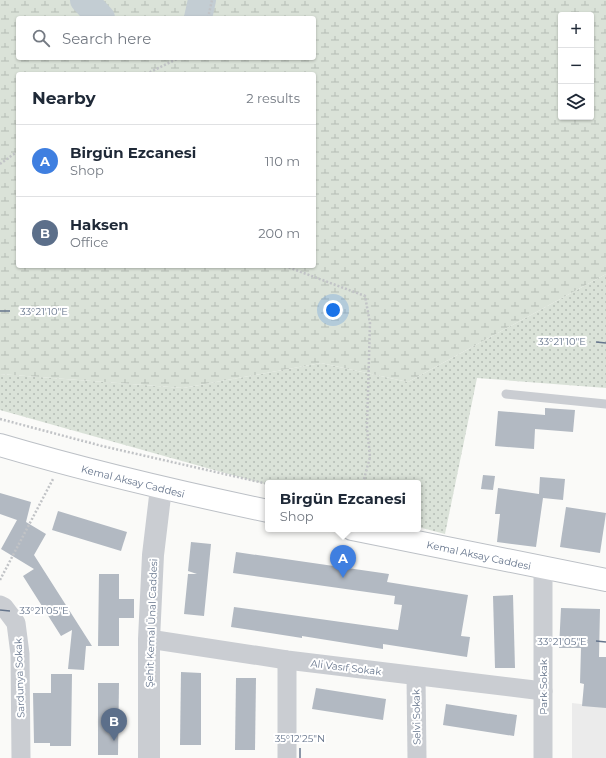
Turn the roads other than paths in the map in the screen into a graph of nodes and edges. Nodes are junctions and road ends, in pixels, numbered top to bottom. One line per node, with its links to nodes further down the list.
1 (506, 394): 2 (lane)
2 (606, 404)
3 (0, 445): 4 (main road, Kemal Aksay Caddesi)
4 (161, 488): 5 (main road, Kemal Aksay Caddesi); 10 (street, Şehit Kemal Ünal Caddesi)
5 (265, 510)
6 (367, 532): 7 (main road, Kemal Aksay Caddesi)
7 (543, 568): 8 (main road, Kemal Aksay Caddesi); 13 (street, Park Sokak)
8 (606, 580)
9 (0, 605): 14 (street, Sardunya Sokak)
10 (149, 639): 11 (street, Ali Vasıf Sokak); 15 (street, Şehit Kemal Ünal Caddesi)
11 (287, 660): 12 (street, Ali Vasıf Sokak); 16 (street)
12 (416, 676): 13 (street, Ali Vasıf Sokak); 17 (street, Selvi Sokak)
13 (543, 691): 18 (street, Park Sokak)
14 (21, 758)
15 (149, 758)
16 (287, 758)
17 (417, 758)
18 (543, 758)

